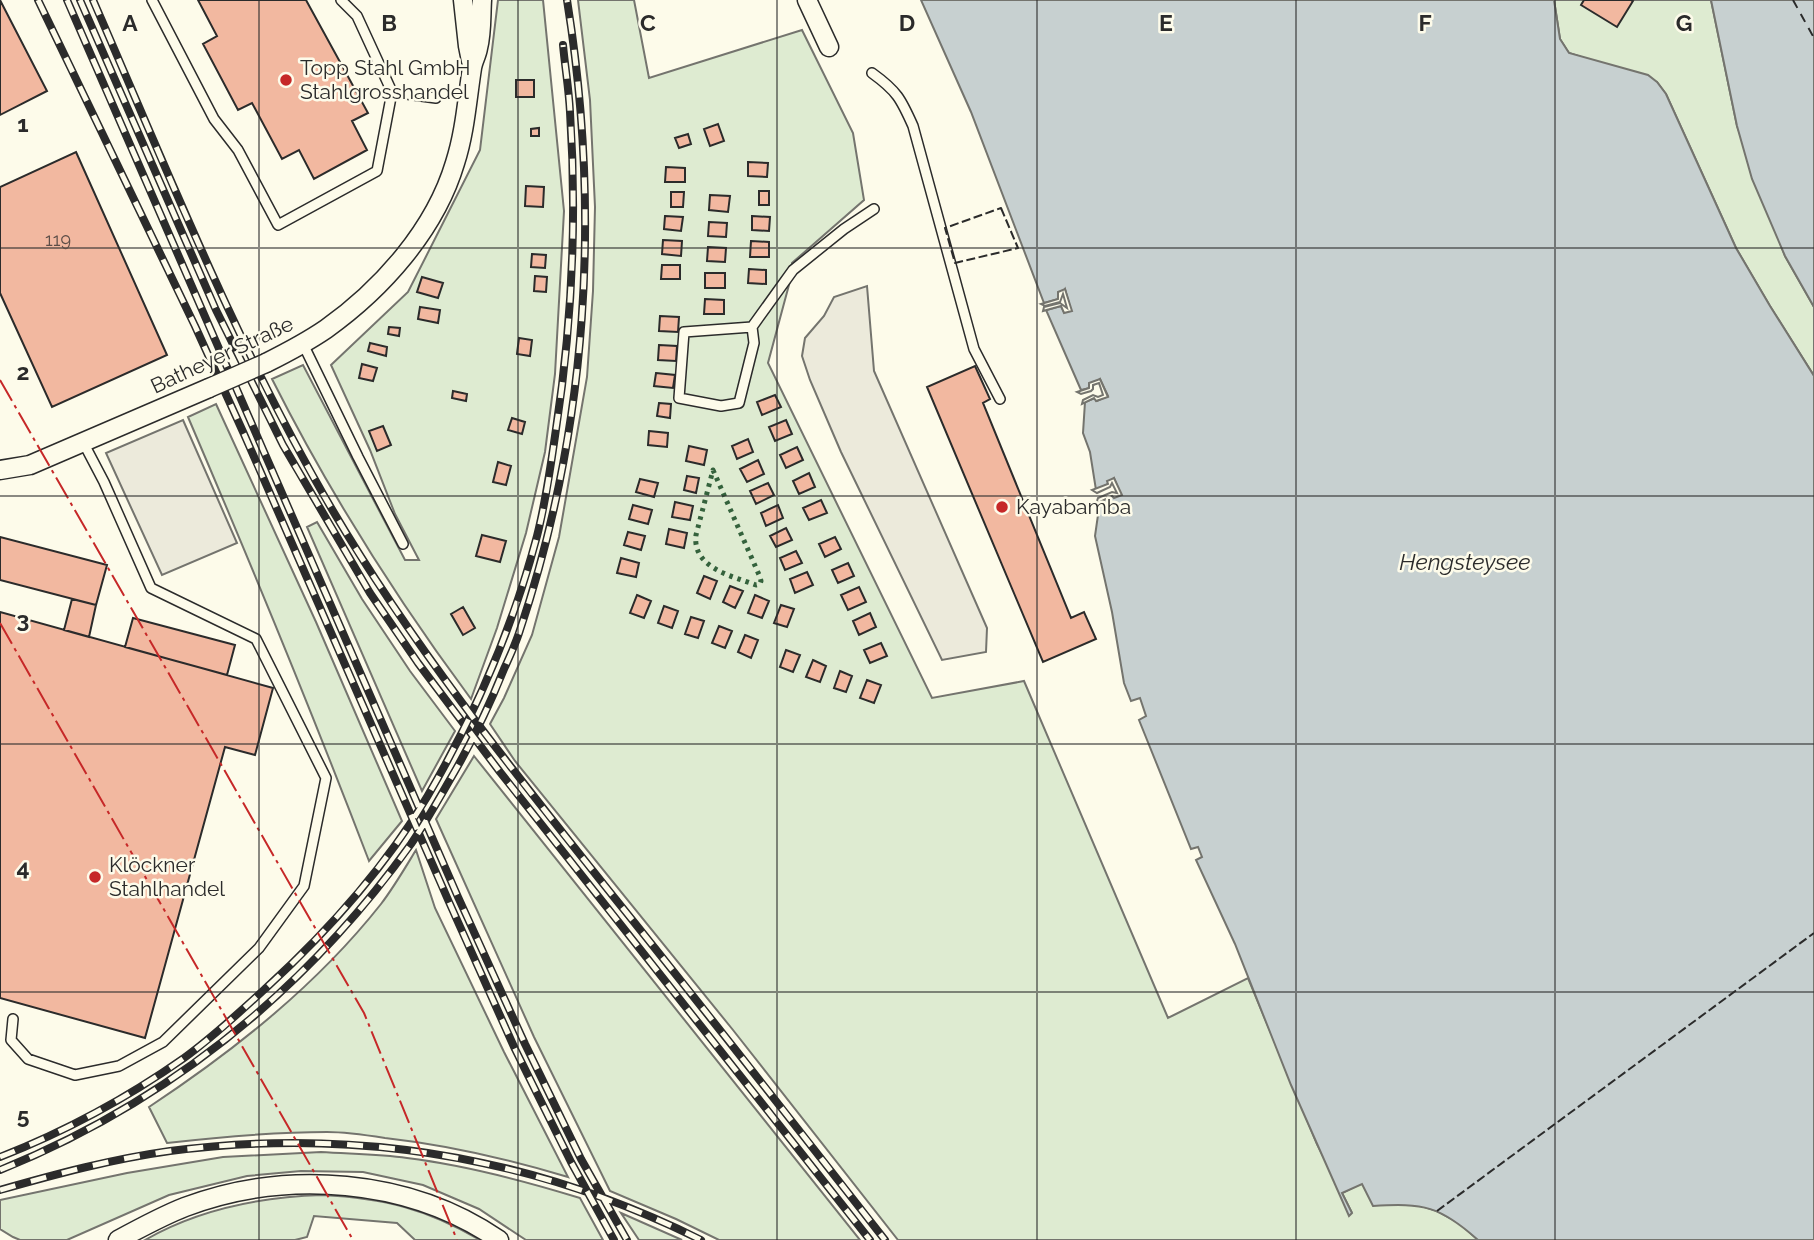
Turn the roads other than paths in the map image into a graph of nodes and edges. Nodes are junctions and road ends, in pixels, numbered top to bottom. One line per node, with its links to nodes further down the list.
1 (152, 0): 9 (lane)
2 (341, 0): 9 (lane)
3 (463, 0): 7 (street, Batheyer Straße)
4 (482, 0): 7 (street, Batheyer Straße)
5 (807, 0): 6 (street)
6 (829, 47)
7 (472, 64): 13 (street, Batheyer Straße)
8 (872, 73): 14 (lane)
9 (392, 92): 10 (lane)
10 (436, 98)
11 (874, 209): 12 (lane)
12 (752, 327): 12 (lane)
13 (303, 344): 15 (street, Batheyer Straße, bridge); 17 (lane)
14 (1000, 399)
15 (83, 442): 16 (street, Batheyer Straße); 18 (lane)
16 (0, 470)
17 (403, 544)
18 (13, 1019)
19 (118, 1240): 20 (street)
20 (499, 1240)

